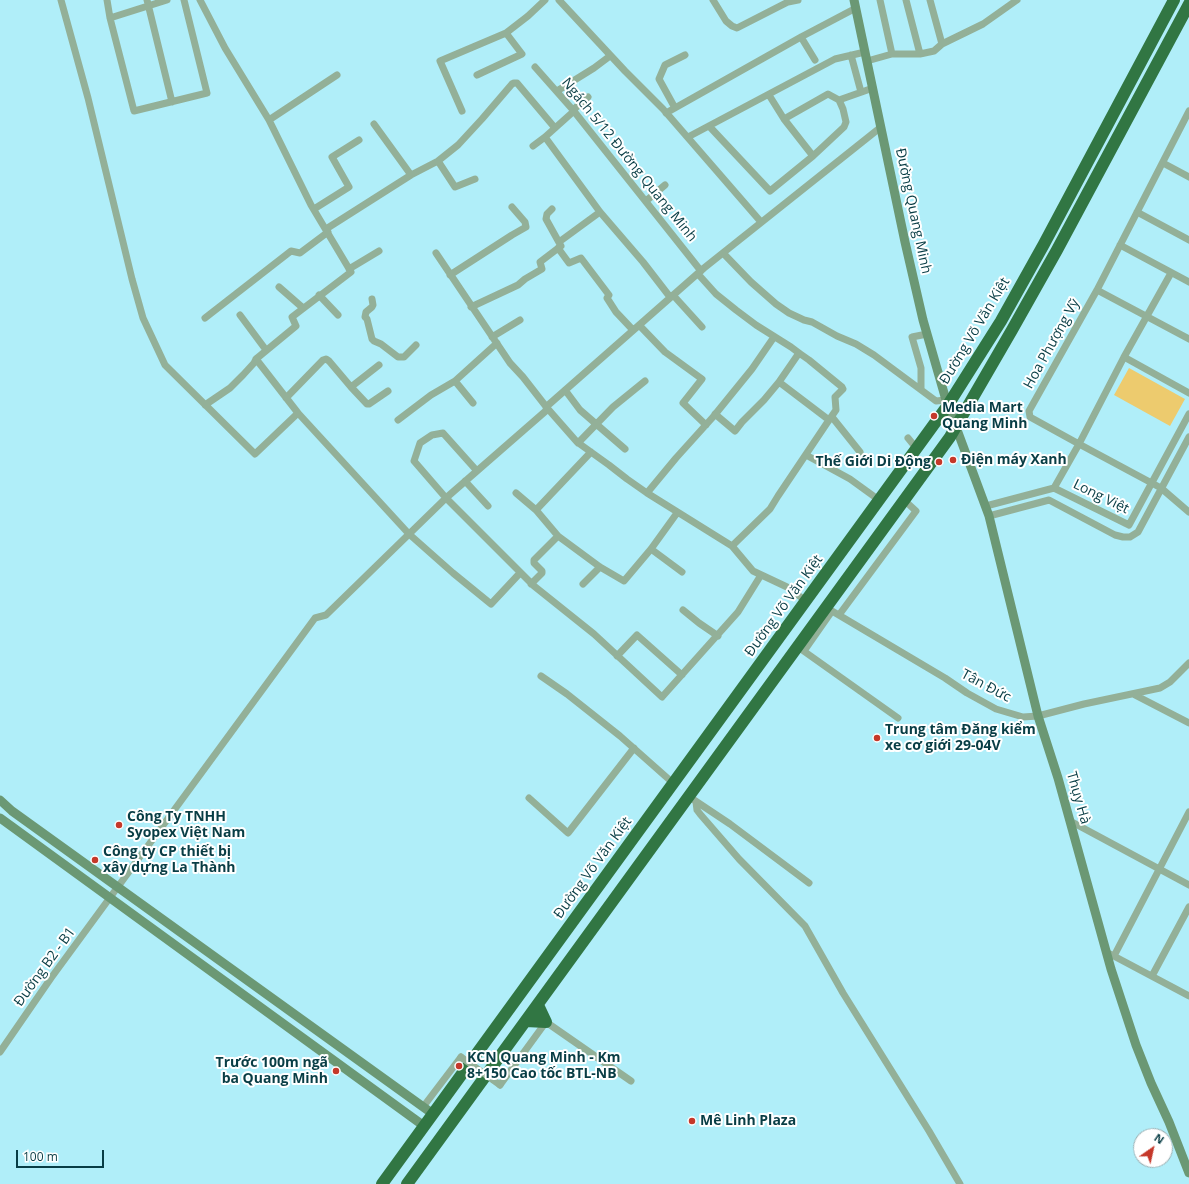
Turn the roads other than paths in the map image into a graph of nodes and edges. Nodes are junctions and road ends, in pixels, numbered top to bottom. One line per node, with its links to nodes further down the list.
1 (61, 0): 118 (street)
2 (107, 0): 18 (street)
3 (167, 0): 15 (street)
4 (184, 0): 38 (street)
5 (200, 0): 45 (street)
6 (545, 0): 19 (street)
7 (559, 0): 26 (street)
8 (713, 0): 9 (street)
9 (798, 0)
10 (880, 0): 22 (street)
11 (906, 0): 23 (street)
12 (930, 0): 21 (street)
13 (1017, 0): 21 (street)
14 (1174, 0): 117 (highway, Đường Võ Văn Kiệt)
15 (148, 3): 18 (street); 38 (street)
16 (855, 4): 20 (street); 27 (street, Đường Quang Minh)
17 (1189, 4): 127 (highway)
18 (110, 18): 38 (street)
19 (506, 33): 31 (street); 40 (street)
20 (801, 37): 28 (street); 39 (street)
21 (942, 44): 23 (street)
22 (892, 54): 23 (street); 27 (street)
23 (920, 54)
24 (685, 55): 39 (street)
25 (851, 55): 27 (street); 34 (street); 35 (street)
26 (610, 56): 33 (street); 43 (street)
27 (866, 56): 32 (street, Đường Quang Minh)
28 (815, 60)
29 (535, 67): 33 (street, Ngách 5/12 Đường Quang Minh)
30 (337, 75): 45 (street)
31 (478, 75)
32 (873, 88): 34 (street); 49 (street, Đường Quang Minh)
33 (557, 91): 41 (street, Ngách 5/12 Đường Quang Minh)
34 (861, 92): 37 (street)
35 (769, 95): 44 (street); 48 (street)
36 (588, 97): 41 (street)
37 (839, 100): 44 (street); 55 (street)
38 (172, 102)
39 (675, 108): 43 (street)
40 (462, 110)
41 (574, 111): 50 (street); 62 (street, Ngách 5/12 Đường Quang Minh)
42 (1189, 112): 46 (street, Hoa Phượng Vỹ)
43 (666, 113): 52 (street)
44 (784, 119): 55 (street)
45 (269, 120): 65 (street)
46 (1187, 120): 57 (street, Hoa Phượng Vỹ)
47 (374, 124): 58 (street)
48 (709, 126): 52 (street); 55 (street)
49 (881, 127): 68 (street, Đường B2 - B1); 96 (street, Đường Quang Minh)
50 (555, 128): 51 (street); 56 (street)
51 (544, 137): 54 (street); 66 (street)
52 (688, 137): 68 (street)
53 (359, 140): 65 (street)
54 (533, 146)
55 (813, 156)
56 (438, 161): 58 (street); 60 (street)
57 (1163, 163): 59 (street); 67 (street, Hoa Phượng Vỹ)
58 (411, 175): 69 (street)
59 (1189, 177)
60 (475, 179)
61 (665, 185): 62 (street)
62 (646, 201): 77 (street, Ngách 5/12 Đường Quang Minh)
63 (512, 207): 79 (street)
64 (552, 209): 71 (street)
65 (314, 210): 69 (street)
66 (600, 212): 71 (street); 84 (street)
67 (1137, 212): 70 (street); 72 (street, Hoa Phượng Vỹ)
68 (761, 222): 75 (street, Đường B2 - B1)
69 (327, 231): 76 (street); 91 (street)
70 (1189, 240)
71 (559, 245): 86 (street); 95 (street)
72 (1120, 245): 78 (street); 82 (street, Hoa Phượng Vỹ)
73 (379, 251): 76 (street)
74 (436, 253): 79 (street)
75 (723, 253): 77 (street, Đường B2 - B1); 111 (street)
76 (349, 269): 83 (street)
77 (699, 272): 84 (street, Đường B2 - B1); 98 (street, Ngách 5/12 Đường Quang Minh)
78 (1171, 273): 80 (street); 90 (street)
79 (450, 275): 86 (street)
80 (1189, 282)
81 (279, 287): 87 (street)
82 (1097, 290): 90 (street); 131 (street, Hoa Phượng Vỹ)
83 (319, 295): 87 (street); 89 (street)
84 (672, 296): 93 (street, Đường B2 - B1); 94 (street)
85 (372, 299): 101 (street)
86 (471, 307): 97 (street)
87 (303, 308): 102 (street)
88 (240, 315): 102 (street)
89 (338, 315)
90 (1147, 316): 99 (street); 104 (street)
91 (205, 318)
92 (520, 320): 97 (street)
93 (639, 325): 95 (street, Đường B2 - B1); 126 (street)
94 (702, 327)
95 (633, 330): 113 (street, Đường B2 - B1)
96 (927, 334): 111 (street); 117 (street, Đường Quang Minh)
97 (492, 337): 100 (street)
98 (774, 337): 103 (street, Ngách 5/12 Đường Quang Minh); 121 (street)
99 (1189, 339)
100 (496, 343): 107 (street); 119 (street)
101 (416, 345)
102 (266, 350): 105 (street)
103 (799, 353): 109 (street); 123 (street, Ngách 5/12 Đường Quang Minh)
104 (1124, 357): 114 (street); 131 (street)
105 (256, 359): 115 (street); 118 (street)
106 (380, 365): 110 (street)
107 (455, 381): 116 (street); 124 (street)
108 (645, 381): 125 (street)
109 (779, 382): 121 (street); 123 (street)
110 (351, 388): 112 (street); 115 (street)
111 (920, 389): 117 (street)
112 (388, 390)
113 (565, 390): 119 (street, Đường B2 - B1); 125 (street)
114 (1189, 393)
115 (286, 398): 120 (street)
116 (473, 403)
117 (947, 403): 127 (street, Đường Quang Minh); 133 (highway, Đường Võ Văn Kiệt)
118 (205, 404): 120 (street)
119 (547, 408): 130 (street); 137 (street, Đường B2 - B1)
120 (298, 413): 153 (street)
121 (715, 414): 126 (street)
122 (1189, 414): 139 (street, Long Việt)
123 (831, 419): 135 (street); 136 (street)
124 (398, 420)
125 (595, 424): 130 (street); 132 (street)
126 (706, 425): 143 (street)
127 (956, 425): 147 (street, Thụy Hà); 166 (highway)
128 (1189, 437): 141 (street, Long Việt)
129 (908, 438): 133 (street)
130 (578, 443): 134 (street)
131 (1079, 444): 139 (street, Hoa Phượng Vỹ); 140 (street)
132 (625, 448)
133 (917, 449): 145 (highway, Đường Võ Văn Kiệt)
134 (591, 452): 143 (street); 148 (street)
135 (860, 452)
136 (806, 455): 145 (street); 156 (street)
137 (477, 471): 138 (street, Đường B2 - B1); 144 (street)
138 (465, 481): 144 (street, Đường B2 - B1); 146 (street)
139 (1153, 483): 141 (street, Hoa Phượng Vỹ); 152 (street, Long Việt)
140 (1054, 488): 147 (street, Long Việt); 152 (street, Long Việt)
141 (1161, 488): 150 (street, Hoa Phượng Vỹ); 155 (street, Long Việt)
142 (516, 493): 148 (street)
143 (648, 493): 149 (street)
144 (446, 498): 153 (street, Đường B2 - B1); 160 (street)
145 (880, 500): 164 (highway, Đường Võ Văn Kiệt)
146 (488, 506)
147 (986, 506): 151 (street, Thụy Hà)
148 (536, 510): 154 (street)
149 (677, 512): 156 (street); 157 (street)
150 (1189, 512)
151 (989, 516): 155 (street, Long Việt); 174 (street, Thụy Hà)
152 (1129, 525): 155 (street)
153 (409, 534): 160 (street); 188 (street, Đường B2 - B1)
154 (558, 536): 158 (street); 162 (street)
155 (1130, 537)
156 (732, 546): 161 (street)
157 (651, 549): 158 (street); 159 (street)
158 (600, 567): 163 (street)
159 (682, 572)
160 (520, 573): 162 (street)
161 (761, 575): 164 (street); 167 (street)
162 (532, 584): 169 (street)
163 (583, 584)
164 (806, 601): 178 (highway, Đường Võ Văn Kiệt)
165 (683, 610): 167 (street)
166 (832, 612): 168 (highway); 174 (street, Tân Đức)
167 (718, 636): 171 (street)
168 (801, 649): 175 (street); 180 (highway)
169 (617, 656): 171 (street); 171 (street)
170 (1189, 663): 173 (street, Tân Đức)
171 (682, 675)
172 (541, 676): 177 (street)
173 (1133, 694): 174 (street, Tân Đức); 176 (street)
174 (1038, 716): 184 (street, Thụy Hà)
175 (898, 718)
176 (1189, 723)
177 (634, 748): 178 (street); 179 (street)
178 (673, 783): 199 (highway, Đường Võ Văn Kiệt)
179 (529, 798)
180 (692, 799): 186 (street); 194 (highway); 206 (street)
181 (0, 800): 188 (street)
182 (1189, 812): 185 (street)
183 (0, 818): 189 (street)
184 (1070, 820): 185 (street); 191 (street, Thụy Hà)
185 (1159, 869): 187 (street); 191 (street)
186 (808, 883)
187 (1189, 885)
188 (118, 887): 189 (street, Đường B2 - B1); 199 (street)
189 (111, 898): 197 (street, Đường B2 - B1); 200 (street)
190 (1189, 907): 192 (street)
191 (1110, 954): 192 (street); 203 (street, Thụy Hà)
192 (1152, 976): 193 (street)
193 (1188, 994)
194 (540, 1008): 195 (highway); 196 (highway)
195 (530, 1022): 196 (highway); 201 (highway)
196 (546, 1022): 198 (street); 199 (street, bridge)
197 (0, 1052)
198 (630, 1081)
199 (428, 1110): 200 (highway, Đường Võ Văn Kiệt); 201 (highway)
200 (419, 1122): 202 (highway); 204 (highway, Đường Võ Văn Kiệt)
201 (450, 1125): 202 (highway)
202 (441, 1138): 205 (highway)
203 (1189, 1172)
204 (382, 1184)
205 (407, 1184)
206 (960, 1184)

